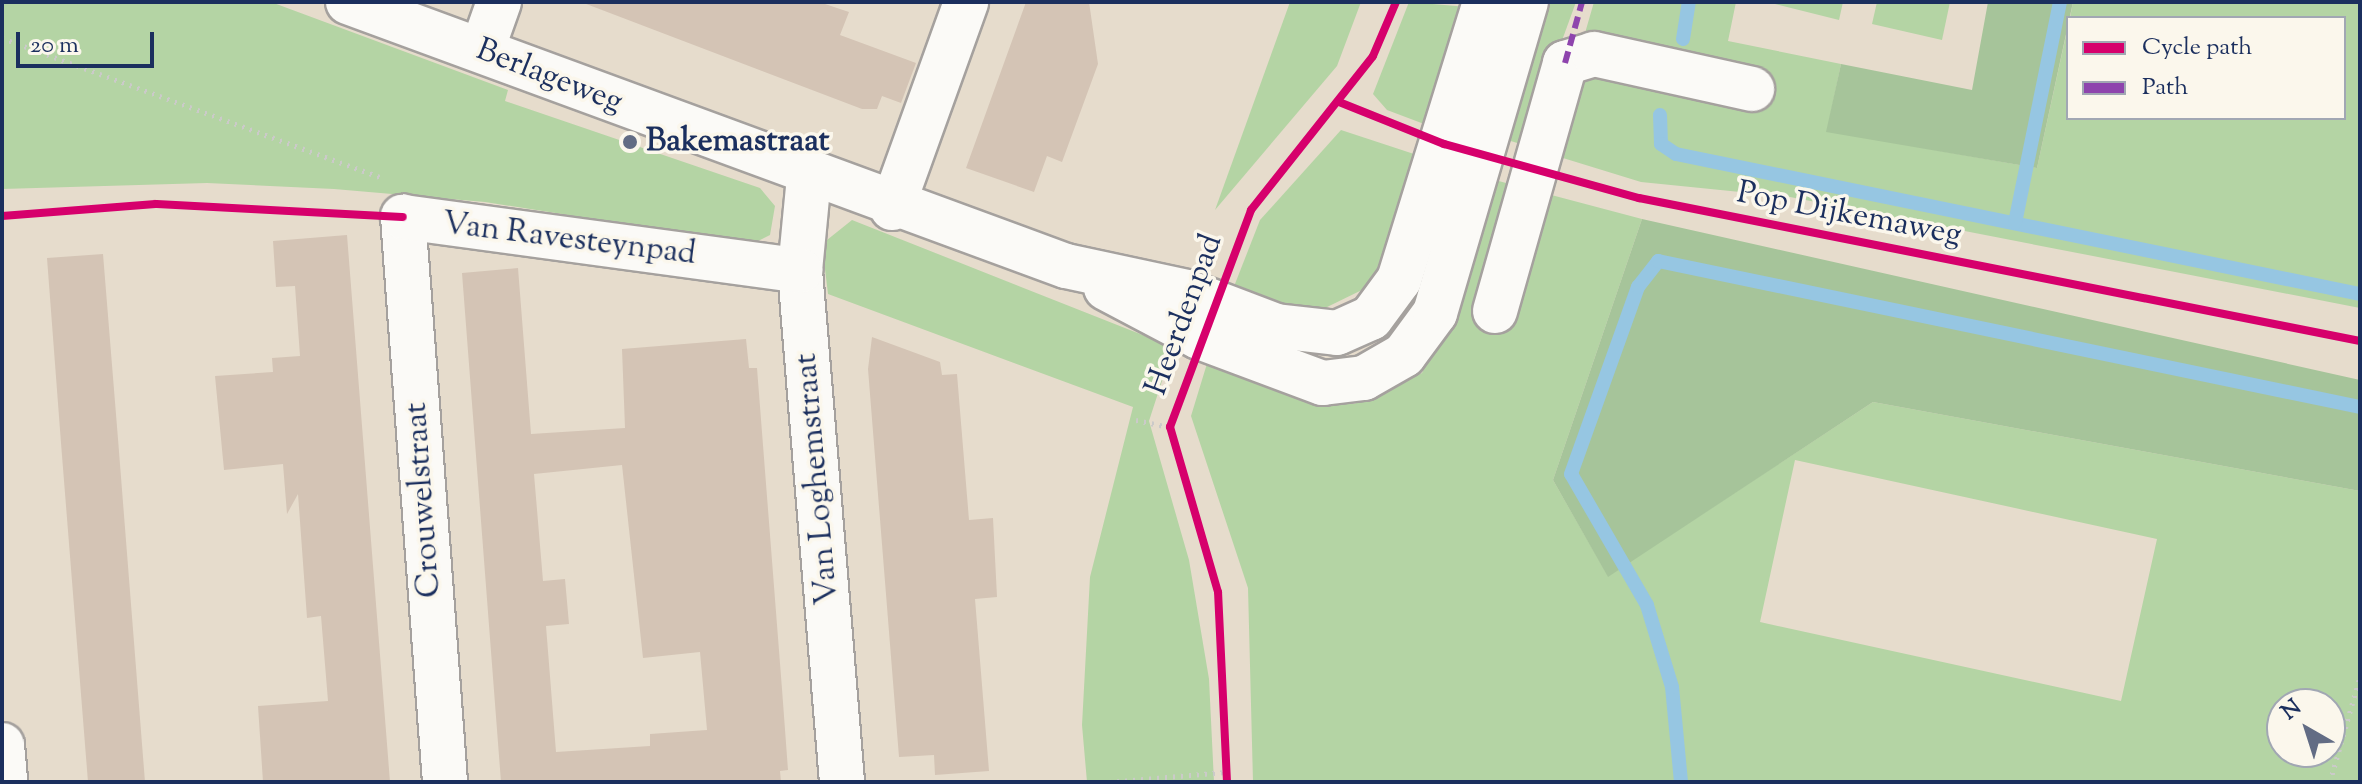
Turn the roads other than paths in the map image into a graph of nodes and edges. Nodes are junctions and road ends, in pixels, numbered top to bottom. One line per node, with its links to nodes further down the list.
1 (348, 2): 6 (street, Berlageweg)
2 (499, 2): 6 (street)
3 (966, 2): 9 (street)
4 (1485, 2): 11 (street, Berlageweg)
5 (1526, 2): 11 (street, Berlageweg)
6 (482, 50): 8 (street, Berlageweg)
7 (1752, 89): 13 (street)
8 (809, 177): 9 (street, Berlageweg); 12 (street, Van Loghemstraat)
9 (892, 208): 11 (street, Berlageweg)
10 (418, 220): 12 (street, Van Ravesteynpad); 16 (street, Crouwelstraat)
11 (1066, 266)
12 (800, 271): 17 (street, Van Loghemstraat)
13 (1495, 311)
14 (2, 745): 15 (street)
15 (5, 782)
16 (445, 782)
17 (842, 782)

